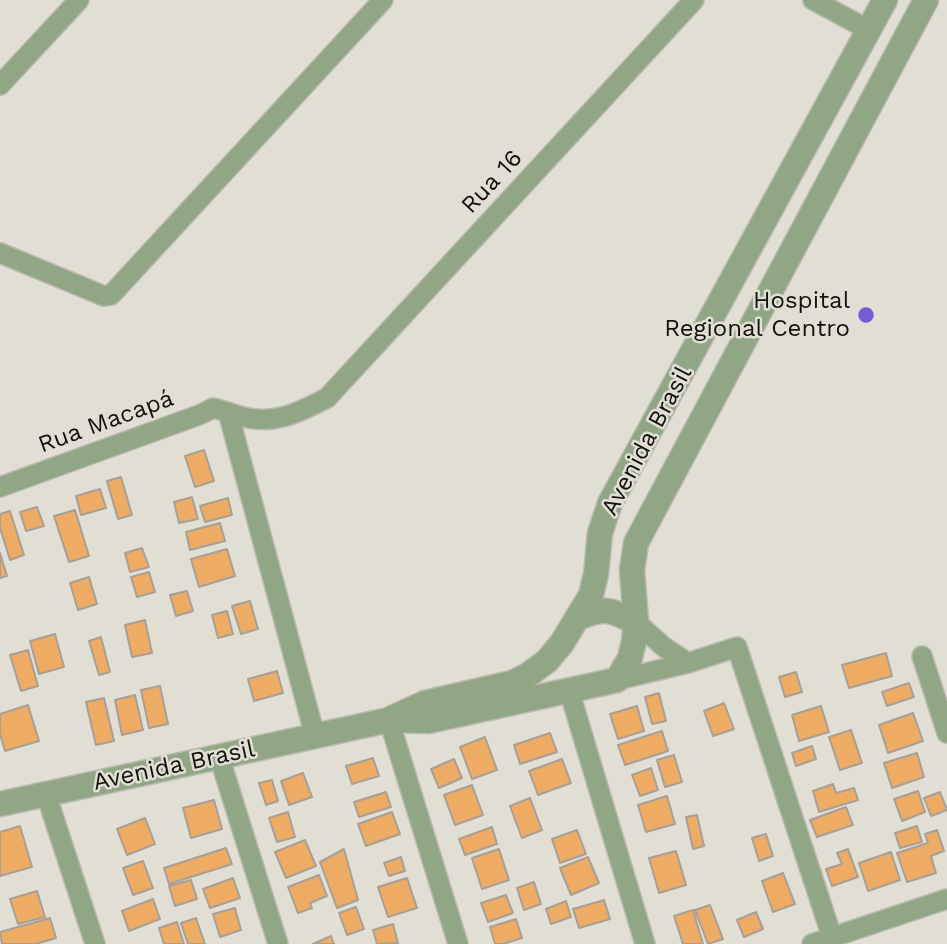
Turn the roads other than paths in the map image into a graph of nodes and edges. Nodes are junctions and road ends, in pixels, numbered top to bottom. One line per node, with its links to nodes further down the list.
1 (79, 0): 8 (street)
2 (383, 0): 11 (street)
3 (694, 0): 12 (street, Rua 16)
4 (813, 0): 7 (street)
5 (885, 0): 7 (street, Avenida Brasil)
6 (926, 0): 10 (street, Avenida Brasil)
7 (869, 30): 9 (street, Avenida Brasil)
8 (0, 85)
9 (810, 138): 10 (street); 15 (street, Avenida Brasil)
10 (843, 156): 16 (street, Avenida Brasil)
11 (0, 253)
12 (327, 398): 13 (street, Rua Macapá)
13 (228, 412): 14 (street, Rua Macapá); 24 (street)
14 (0, 486)
15 (578, 618): 16 (street); 17 (street, Avenida Brasil)
16 (636, 622): 19 (street); 20 (street, Avenida Brasil)
17 (562, 643): 21 (street); 22 (street, Avenida Brasil)
18 (922, 656): 23 (street)
19 (688, 663): 20 (street, Avenida Brasil); 29 (street, Avenida Brasil)
20 (617, 680): 21 (street, Avenida Brasil)
21 (569, 690): 22 (street, Avenida Brasil); 33 (street)
22 (388, 720): 24 (street, Avenida Brasil); 32 (street)
23 (947, 733)
24 (315, 736): 25 (street, Avenida Brasil)
25 (219, 756): 26 (street, Avenida Brasil); 31 (street)
26 (46, 794): 27 (street, Avenida Brasil); 30 (street)
27 (0, 804)
28 (947, 899): 29 (street)
29 (832, 937): 34 (street)
30 (95, 944)
31 (278, 944)
32 (458, 944)
33 (645, 944)
34 (812, 944)

